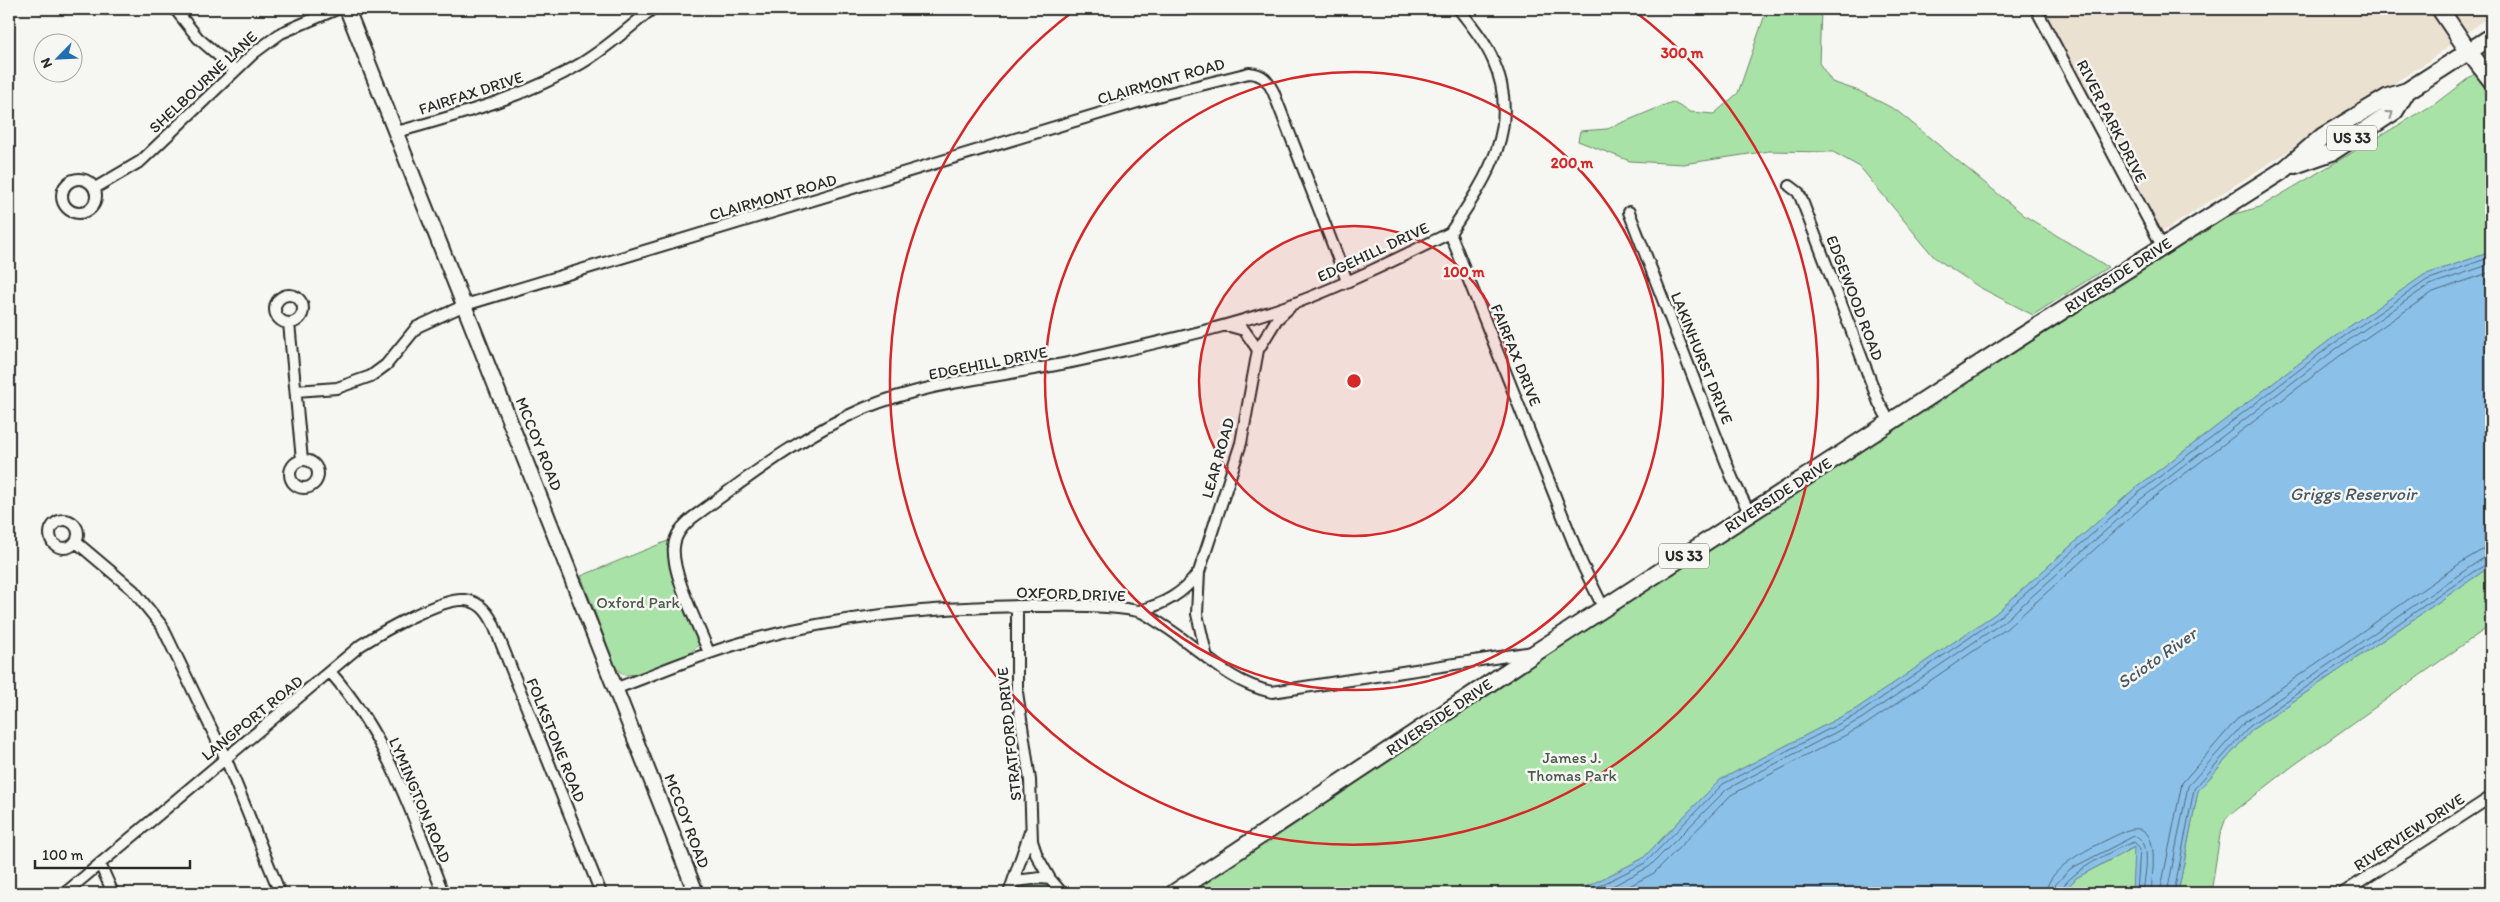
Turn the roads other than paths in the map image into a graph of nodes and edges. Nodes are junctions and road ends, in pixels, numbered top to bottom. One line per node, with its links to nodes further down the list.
1 (175, 9): 10 (street)
2 (337, 9): 10 (street, SHELBOURNE LANE)
3 (347, 9): 12 (main road, MCCOY ROAD)
4 (652, 9): 12 (street, FAIRFAX DRIVE)
5 (1459, 9): 16 (street)
6 (2036, 9): 17 (street, RIVER PARK DRIVE)
7 (2440, 9): 9 (main road)
8 (2491, 37): 9 (main road, RIVERSIDE DRIVE / US 33)
9 (2469, 52): 11 (main road); 17 (main road, RIVERSIDE DRIVE / US 33)
10 (235, 70): 14 (street, SHELBOURNE LANE)
11 (2491, 80)
12 (397, 132): 20 (main road, MCCOY ROAD)
13 (1790, 186): 25 (street, EDGEWOOD ROAD)
14 (96, 188)
15 (1629, 212): 27 (street, LAKINHURST DRIVE)
16 (1450, 233): 18 (street, EDGEHILL DRIVE); 32 (street, FAIRFAX DRIVE)
17 (2162, 246): 25 (main road, RIVERSIDE DRIVE / US 33)
18 (1347, 281): 19 (street, EDGEHILL DRIVE); 20 (street, CLAIRMONT ROAD)
19 (1294, 303): 22 (street, EDGEHILL DRIVE); 23 (street, LEAR ROAD)
20 (465, 305): 24 (street, CLAIRMONT ROAD); 38 (main road, MCCOY ROAD)
21 (289, 323): 24 (street)
22 (1225, 325): 23 (street); 35 (street, EDGEHILL DRIVE)
23 (1258, 350): 29 (street, LEAR ROAD)
24 (296, 391): 26 (street)
25 (1890, 422): 27 (main road, RIVERSIDE DRIVE / US 33)
26 (302, 460)
27 (1750, 514): 32 (main road, RIVERSIDE DRIVE / US 33)
28 (76, 542): 39 (street)
29 (1199, 572): 33 (street, LEAR ROAD); 36 (street, LEAR ROAD)
30 (475, 602): 37 (street, LANGPORT ROAD); 49 (street, FOLKSTONE ROAD)
31 (1017, 606): 33 (street, OXFORD DRIVE); 35 (street, OXFORD DRIVE); 41 (street, STRATFORD DRIVE)
32 (1604, 609): 34 (main road, RIVERSIDE DRIVE / US 33)
33 (1139, 611): 36 (street, OXFORD DRIVE)
34 (1538, 651): 36 (street, OXFORD DRIVE); 53 (main road, RIVERSIDE DRIVE / US 33)
35 (709, 653): 38 (street, OXFORD DRIVE)
36 (1208, 659)
37 (331, 673): 39 (street, LANGPORT ROAD); 48 (street, LYMINGTON ROAD)
38 (616, 688): 50 (main road, MCCOY ROAD)
39 (226, 759): 42 (street, LANGPORT ROAD); 47 (street)
40 (2491, 797): 54 (street, RIVERVIEW DRIVE)
41 (1032, 829): 43 (street, STRATFORD DRIVE); 44 (street, STRATFORD DRIVE)
42 (100, 864): 45 (street, LANGPORT ROAD); 46 (street)
43 (1050, 879): 44 (street); 52 (street, STRATFORD DRIVE)
44 (1015, 881): 51 (street, STRATFORD DRIVE)
45 (65, 893)
46 (113, 893)
47 (280, 893)
48 (444, 893)
49 (601, 893)
50 (696, 893)
51 (1009, 893)
52 (1062, 893)
53 (1174, 893)
54 (2343, 893)

